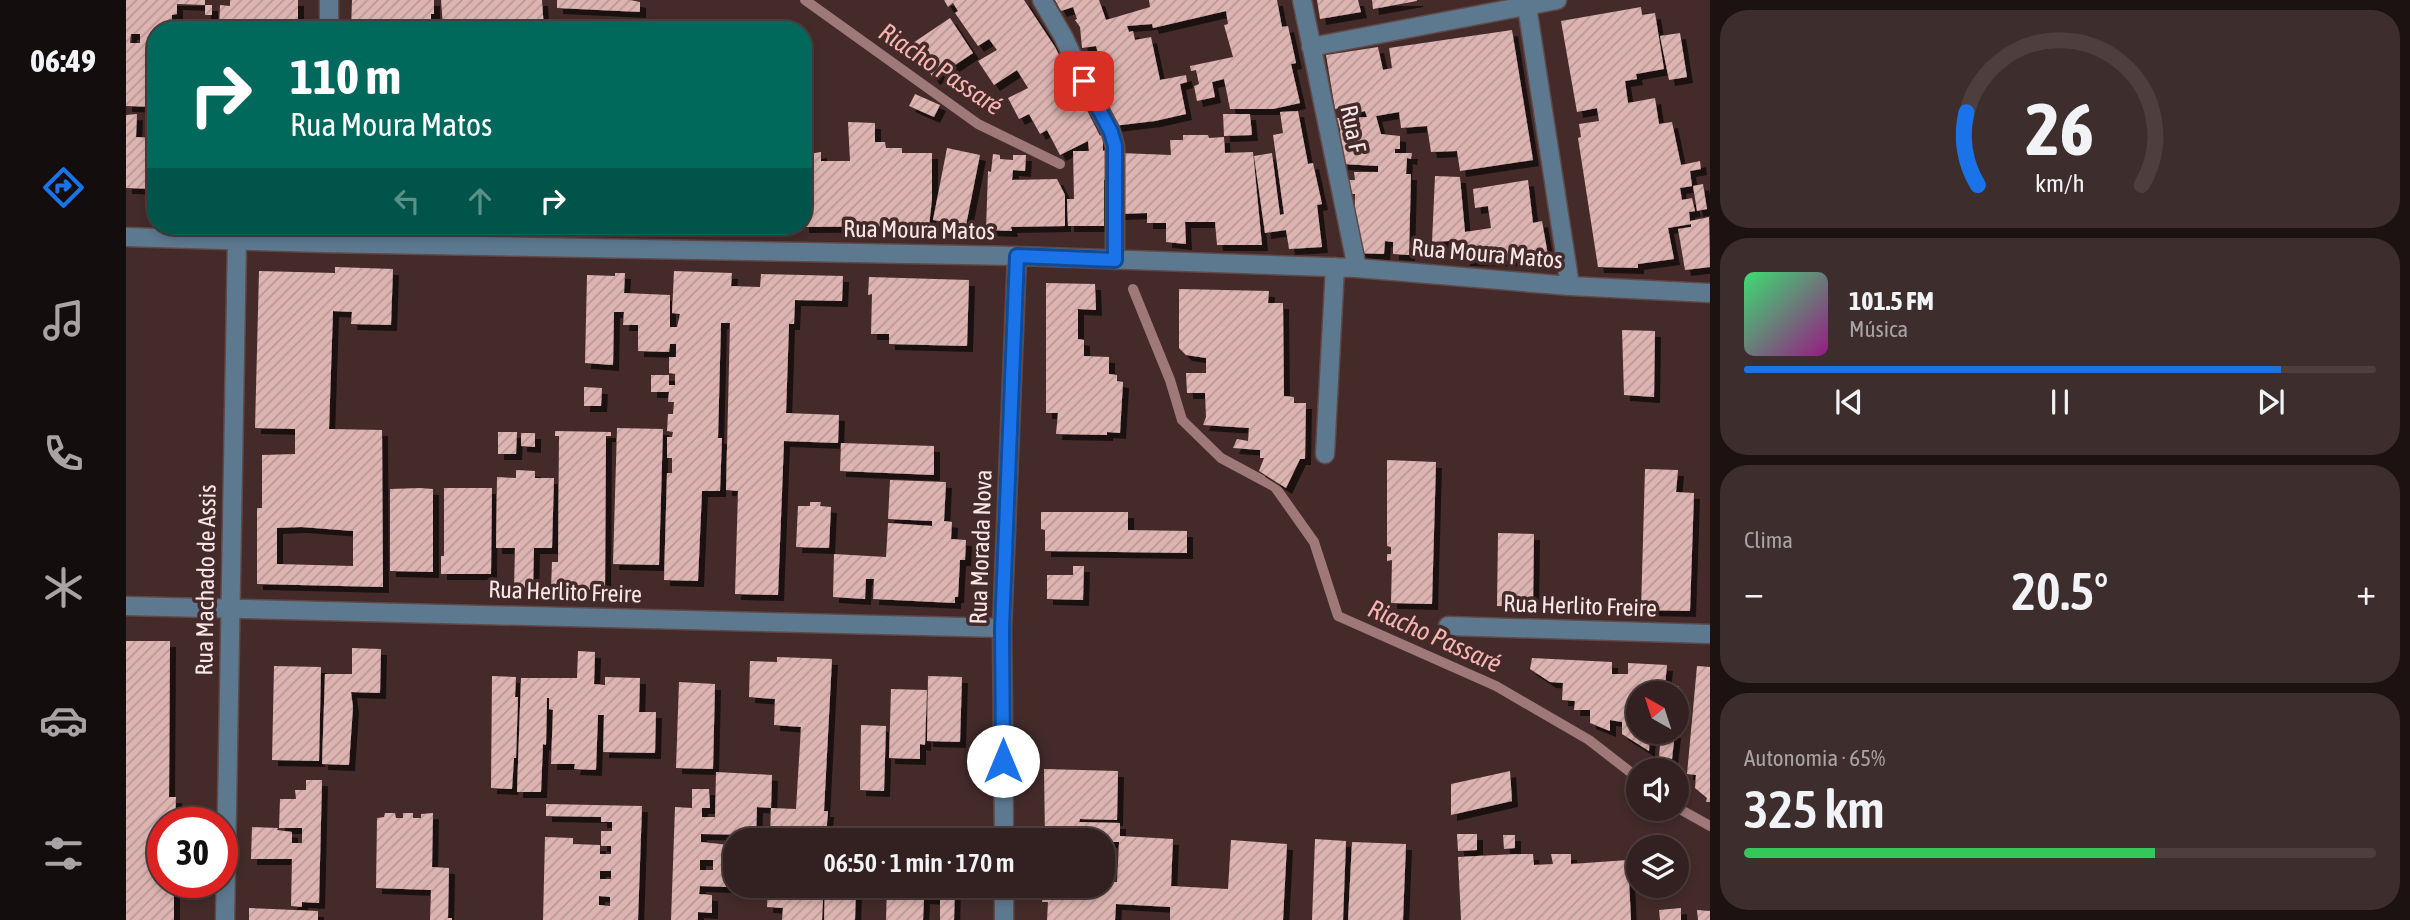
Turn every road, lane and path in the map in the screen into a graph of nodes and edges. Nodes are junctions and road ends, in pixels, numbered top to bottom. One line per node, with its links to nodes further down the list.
1 (329, 0): 6 (street)
2 (1042, 0): 13 (street)
3 (1302, 0): 7 (street, Rua F)
4 (1557, 0): 5 (street)
5 (1527, 2): 7 (street); 16 (street)
6 (328, 21)
7 (1311, 47): 15 (street, Rua F)
8 (308, 235): 11 (street, Rua Moura Matos)
9 (354, 235): 12 (street, Rua Moura Matos)
10 (126, 237): 11 (street, Rua Moura Matos)
11 (237, 240): 20 (street, Rua Machado de Assis)
12 (1017, 256): 13 (street, Rua Moura Matos); 22 (street, Rua Morada Nova)
13 (1115, 260): 14 (street, Rua Moura Matos)
14 (1335, 267): 15 (street, Rua Moura Matos); 18 (street)
15 (1357, 268): 16 (street, Rua Moura Matos)
16 (1570, 286): 17 (street, Rua Moura Matos)
17 (1710, 293)
18 (1325, 454)
19 (126, 606): 20 (street, Rua Herlito Freire)
20 (230, 608): 22 (street, Rua Herlito Freire); 26 (street, Rua Machado de Assis)
21 (1448, 626): 23 (street, Rua Herlito Freire)
22 (1002, 628): 24 (street, Rua Morada Nova)
23 (1710, 634)
24 (1004, 828)
25 (1004, 898): 27 (street)
26 (225, 920)
27 (1004, 920)

